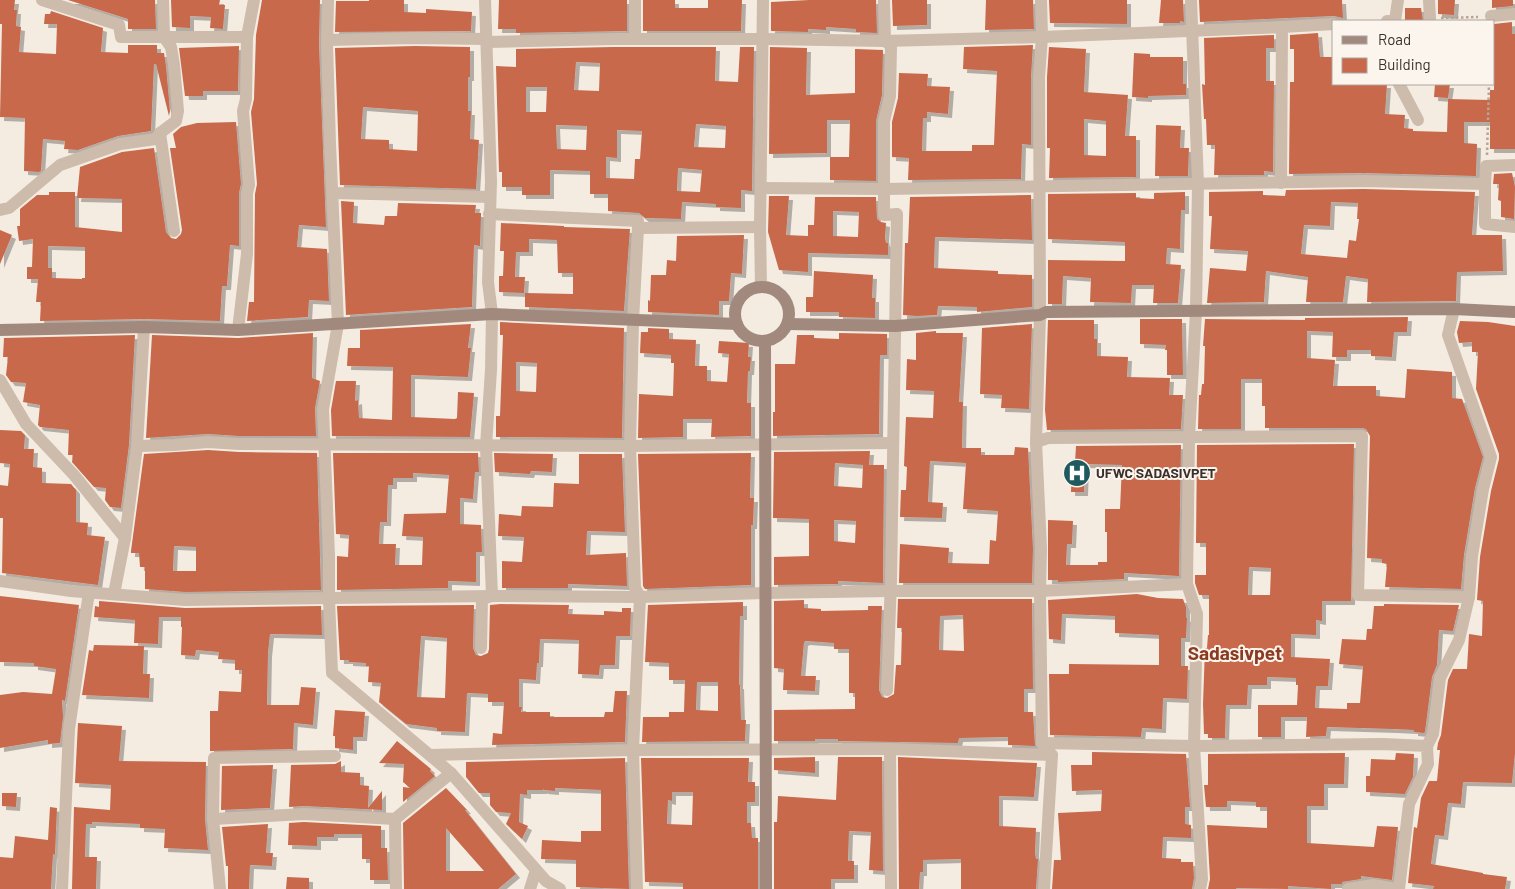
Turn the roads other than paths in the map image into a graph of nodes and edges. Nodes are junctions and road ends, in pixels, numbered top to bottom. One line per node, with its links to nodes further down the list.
1 (42, 0): 20 (street)
2 (163, 0): 20 (street)
3 (254, 0): 21 (street)
4 (328, 0): 25 (street)
5 (485, 0): 26 (street)
6 (635, 0): 23 (street)
7 (764, 0): 24 (street)
8 (884, 0): 27 (street)
9 (1041, 0): 22 (street)
10 (1191, 0): 19 (street)
11 (1398, 0): 16 (street)
12 (1429, 0): 15 (street)
13 (1515, 14): 14 (street)
14 (1491, 16)
15 (1430, 18)
16 (1395, 20)
17 (1332, 24): 18 (street)
18 (1282, 27): 19 (street); 32 (street)
19 (1193, 31): 22 (street); 33 (street)
20 (164, 37): 21 (street); 30 (street)
21 (247, 37): 59 (street)
22 (1042, 37): 27 (street); 35 (street)
23 (635, 39): 24 (street); 26 (street)
24 (764, 39): 27 (street); 36 (street)
25 (328, 40): 26 (street); 38 (street)
26 (486, 40): 39 (street)
27 (885, 41): 37 (street)
28 (1400, 85): 29 (street)
29 (1418, 120)
30 (160, 133): 40 (street); 45 (street)
31 (1515, 165): 34 (street)
32 (1281, 183): 33 (street); 34 (street)
33 (1198, 184): 35 (street); 48 (street)
34 (1485, 184): 43 (street)
35 (1039, 186): 37 (street); 51 (street)
36 (761, 188): 37 (street); 42 (street)
37 (884, 189): 56 (street)
38 (332, 193): 39 (street); 53 (street)
39 (490, 197): 41 (street)
40 (0, 210)
41 (490, 214): 44 (street); 50 (street)
42 (760, 227): 44 (street); 46 (street)
43 (1515, 227)
44 (638, 228): 52 (street)
45 (174, 231)
46 (761, 287): 54 (main road); 55 (main road)
47 (1454, 309): 48 (main road); 49 (main road); 79 (street)
48 (1196, 311): 51 (main road); 62 (street)
49 (1515, 312)
50 (492, 314): 52 (main road); 53 (main road); 68 (street)
51 (1040, 315): 56 (main road); 63 (street)
52 (633, 320): 54 (main road); 69 (street)
53 (338, 324): 59 (main road); 66 (street)
54 (737, 324): 60 (main road)
55 (788, 324): 56 (main road); 60 (main road)
56 (895, 326): 64 (street)
57 (144, 327): 58 (main road); 59 (main road); 67 (street)
58 (0, 330)
59 (238, 330)
60 (765, 341): 65 (main road)
61 (0, 380): 70 (street)
62 (1188, 437): 63 (street); 72 (street); 79 (street)
63 (1036, 442): 74 (street)
64 (892, 443): 65 (street); 73 (street)
65 (766, 444): 69 (street); 76 (main road)
66 (325, 445): 67 (street); 68 (street); 81 (street)
67 (137, 446): 70 (street)
68 (486, 446): 69 (street); 78 (street)
69 (630, 446): 80 (street)
70 (125, 538): 77 (street)
71 (0, 581): 75 (street)
72 (1187, 584): 74 (street); 85 (street)
73 (890, 591): 74 (street); 76 (street); 83 (street)
74 (1040, 591): 84 (street)
75 (89, 592): 77 (street); 97 (street)
76 (765, 593): 80 (street); 87 (main road)
77 (114, 594): 81 (street)
78 (492, 596): 80 (street); 81 (street); 82 (street)
79 (1469, 597): 86 (street)
80 (640, 598): 89 (street)
81 (329, 599): 90 (street)
82 (481, 648)
83 (887, 690)
84 (1042, 743): 85 (street); 91 (street)
85 (1194, 746): 86 (street); 106 (street)
86 (1427, 746): 108 (street)
87 (766, 748): 88 (street); 89 (street); 103 (main road)
88 (890, 749): 91 (street); 104 (street)
89 (633, 750): 90 (street); 102 (street)
90 (430, 755): 93 (street)
91 (1052, 755): 105 (street)
92 (335, 756): 95 (street)
93 (451, 773): 94 (street); 96 (street)
94 (395, 819): 95 (street); 99 (street)
95 (213, 820): 98 (street)
96 (536, 870): 100 (street); 101 (street)
97 (62, 889)
98 (220, 889)
99 (396, 889)
100 (530, 889)
101 (560, 889)
102 (638, 889)
103 (766, 889)
104 (891, 889)
105 (1044, 889)
106 (1200, 889)
107 (1348, 889): 108 (street)
108 (1394, 889)

